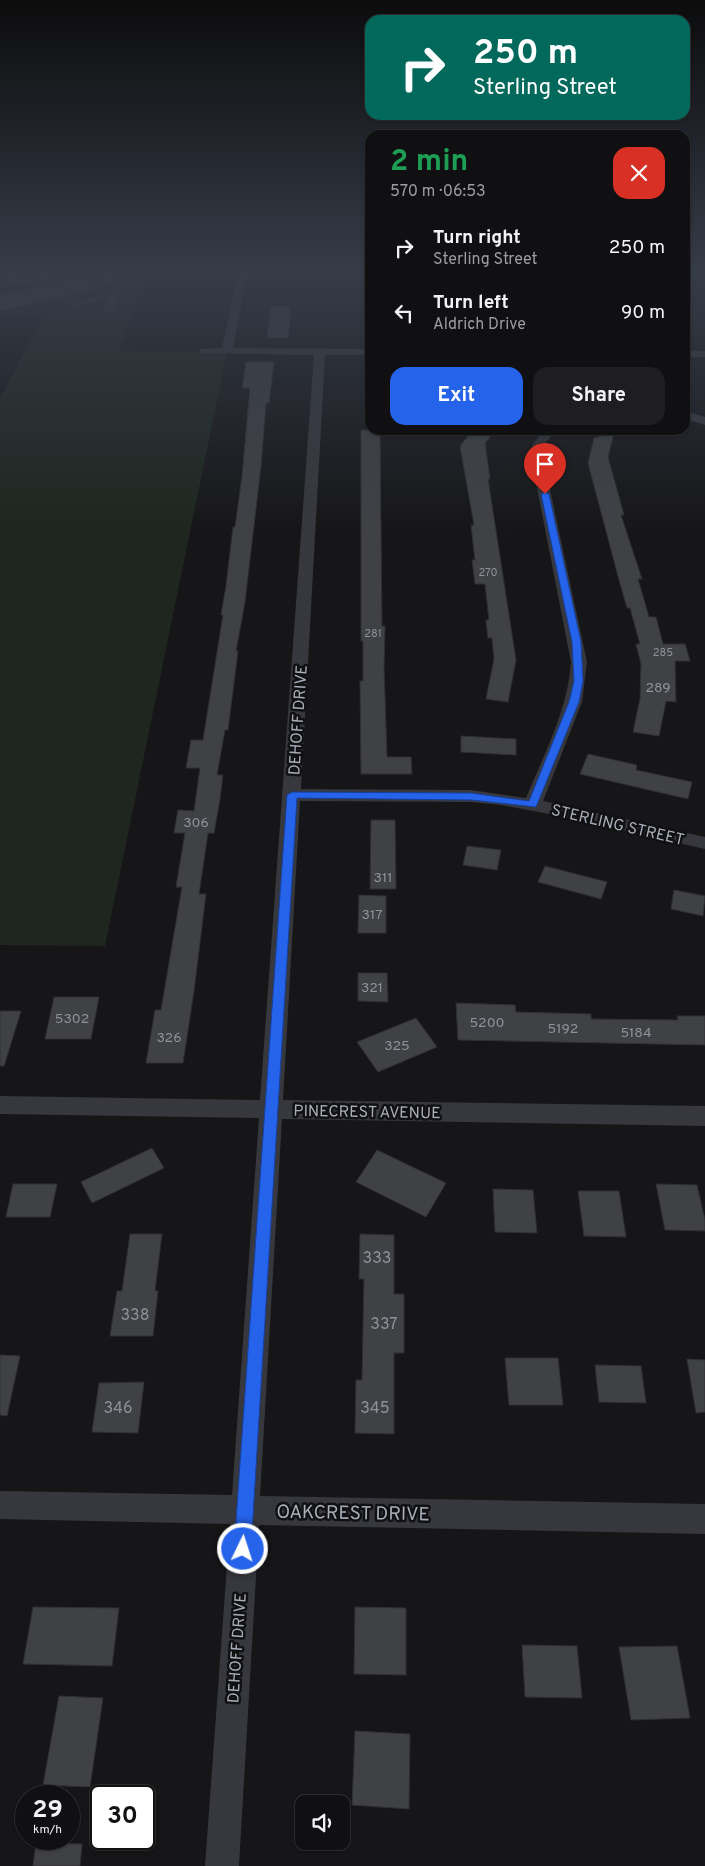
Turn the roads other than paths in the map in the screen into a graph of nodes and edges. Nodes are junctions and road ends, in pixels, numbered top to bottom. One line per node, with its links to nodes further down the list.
1 (320, 358): 5 (street, DEHOFF DRIVE)
2 (690, 416): 3 (street)
3 (705, 421)
4 (546, 435): 6 (street)
5 (292, 795): 6 (street, STERLING STREET); 9 (street, DEHOFF DRIVE)
6 (532, 805): 7 (street, STERLING STREET)
7 (705, 843)
8 (0, 1105): 9 (street, PINECREST AVENUE)
9 (271, 1109): 10 (street, PINECREST AVENUE); 12 (street, DEHOFF DRIVE)
10 (705, 1116)
11 (0, 1504): 12 (street, OAKCREST DRIVE)
12 (245, 1509): 13 (street, OAKCREST DRIVE); 14 (street, DEHOFF DRIVE)
13 (705, 1519)
14 (222, 1866)

